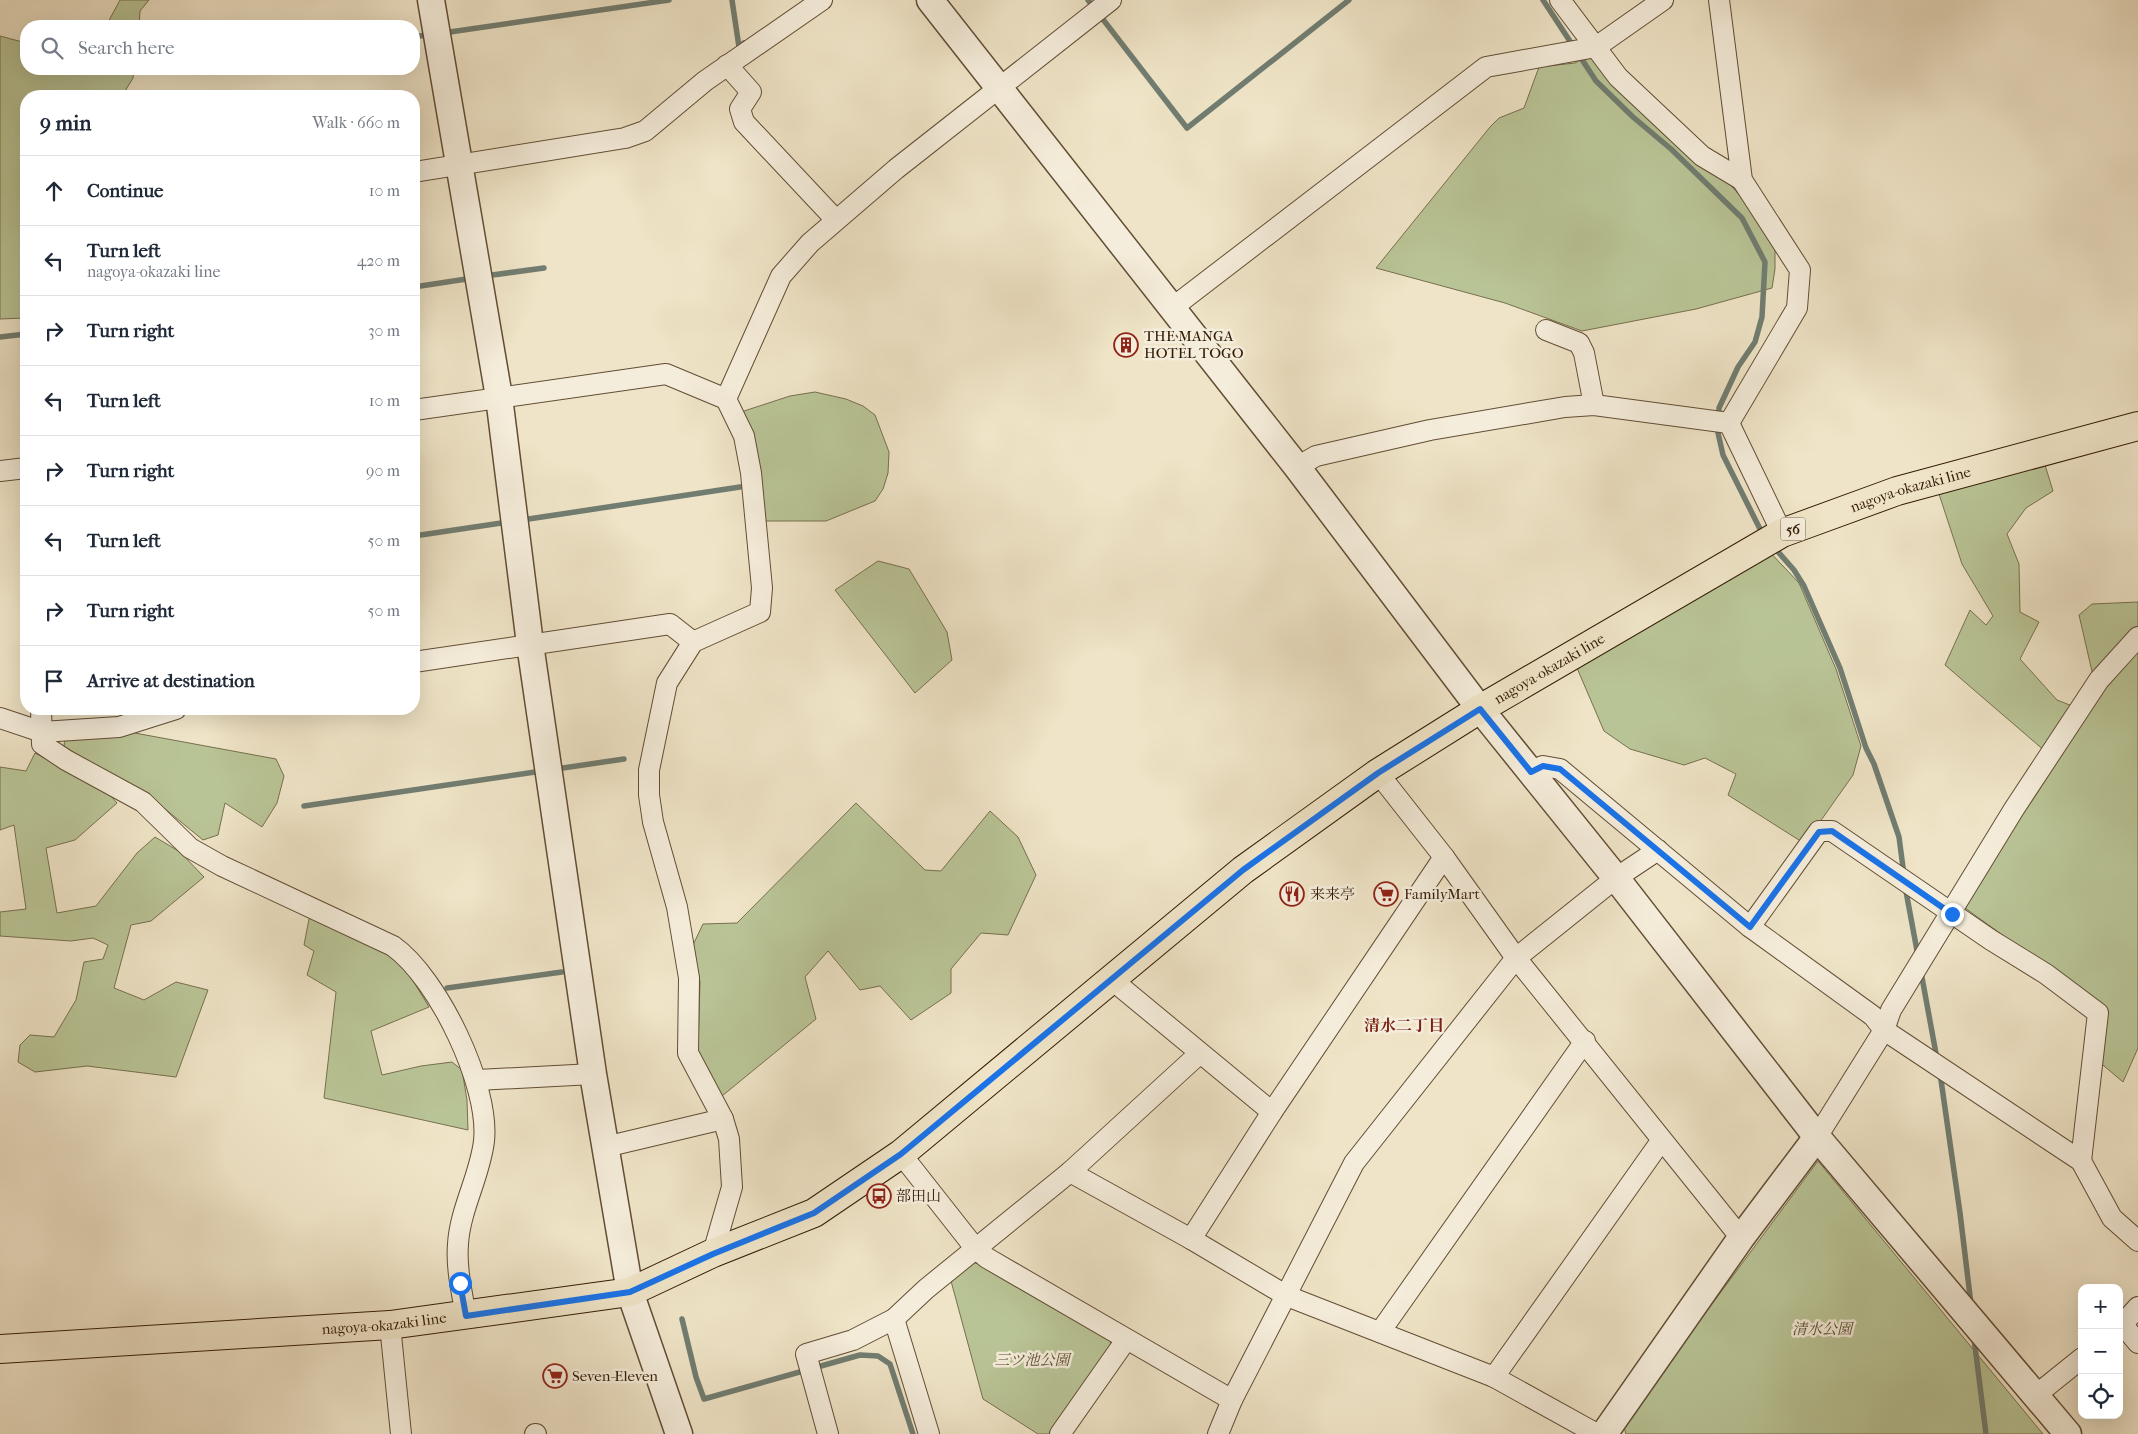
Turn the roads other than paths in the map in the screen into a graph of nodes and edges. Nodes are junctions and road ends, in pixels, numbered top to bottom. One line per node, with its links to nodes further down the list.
1 (431, 0): 11 (street)
2 (822, 0): 9 (street)
3 (930, 0): 10 (street)
4 (1111, 0): 10 (street)
5 (1560, 0): 8 (street)
6 (1663, 0): 8 (street)
7 (1719, 0): 13 (street)
8 (1596, 47): 13 (street); 15 (street)
9 (727, 65): 11 (street); 14 (street)
10 (997, 88): 14 (street); 15 (street)
11 (458, 165): 12 (street); 17 (street)
12 (420, 171)
13 (1742, 180): 21 (street)
14 (836, 220): 18 (street)
15 (1172, 308): 23 (street)
16 (1546, 330): 19 (street)
17 (499, 397): 18 (street); 20 (street); 29 (street)
18 (726, 399): 28 (street)
19 (1594, 405): 21 (street); 23 (street)
20 (420, 409)
21 (1729, 423): 26 (street)
22 (2138, 426): 26 (main road, nagoya-okazaki line / 56)
23 (1297, 467): 31 (street)
24 (20, 469): 25 (street)
25 (0, 471)
26 (1782, 533): 31 (main road, nagoya-okazaki line / 56)
27 (2138, 637): 41 (street)
28 (693, 642): 29 (street); 51 (street)
29 (530, 644): 30 (street); 48 (street)
30 (420, 661)
31 (1480, 709): 36 (street); 37 (main road, nagoya-okazaki line / 56)
32 (41, 715): 35 (street)
33 (157, 715): 35 (street)
34 (0, 718): 35 (street)
35 (42, 732): 49 (street)
36 (1531, 772): 38 (street); 40 (street)
37 (1378, 773): 39 (street); 44 (main road, nagoya-okazaki line / 56)
38 (1658, 850): 40 (street); 42 (street)
39 (1444, 856): 43 (street); 50 (street)
40 (1616, 878): 43 (street); 52 (street)
41 (1952, 914): 42 (street); 45 (street); 56 (street)
42 (1750, 927): 45 (street)
43 (1516, 958): 46 (street); 64 (street)
44 (1111, 978): 47 (street); 55 (main road, nagoya-okazaki line / 56)
45 (1884, 1030): 52 (street); 56 (street)
46 (1585, 1041): 53 (street); 71 (street)
47 (1199, 1054): 50 (street); 57 (street)
48 (593, 1074): 49 (street); 54 (street)
49 (477, 1080): 66 (street)
50 (1272, 1112): 58 (street)
51 (723, 1119): 54 (street); 62 (street)
52 (1817, 1137): 59 (street); 77 (street)
53 (1661, 1141): 59 (street); 76 (street)
54 (605, 1147): 63 (street)
55 (901, 1154): 61 (street); 62 (main road, nagoya-okazaki line / 56)
56 (2080, 1161): 60 (street)
57 (1070, 1172): 58 (street); 61 (street)
58 (1191, 1238): 64 (street)
59 (1741, 1238): 86 (street)
60 (2138, 1241)
61 (975, 1248): 67 (street); 72 (street)
62 (713, 1254): 63 (main road, nagoya-okazaki line / 56)
63 (630, 1292): 66 (main road, nagoya-okazaki line / 56); 80 (street)
64 (1287, 1296): 71 (street); 78 (street)
65 (2138, 1307): 68 (street)
66 (466, 1316): 69 (main road, nagoya-okazaki line / 56)
67 (894, 1319): 81 (street); 82 (street)
68 (2123, 1324)
69 (390, 1325): 74 (main road, nagoya-okazaki line / 56); 79 (street)
70 (2123, 1328): 73 (street)
71 (1380, 1332): 76 (street)
72 (1126, 1340): 78 (street); 83 (street)
73 (2138, 1343)
74 (0, 1349)
75 (2078, 1361): 77 (street)
76 (1494, 1378): 85 (street)
77 (2036, 1395): 87 (street)
78 (1232, 1400): 84 (street)
79 (401, 1434)
80 (679, 1434)
81 (828, 1434)
82 (930, 1434)
83 (1060, 1434)
84 (1218, 1434)
85 (1597, 1434)
86 (1604, 1434)
87 (2068, 1434)

